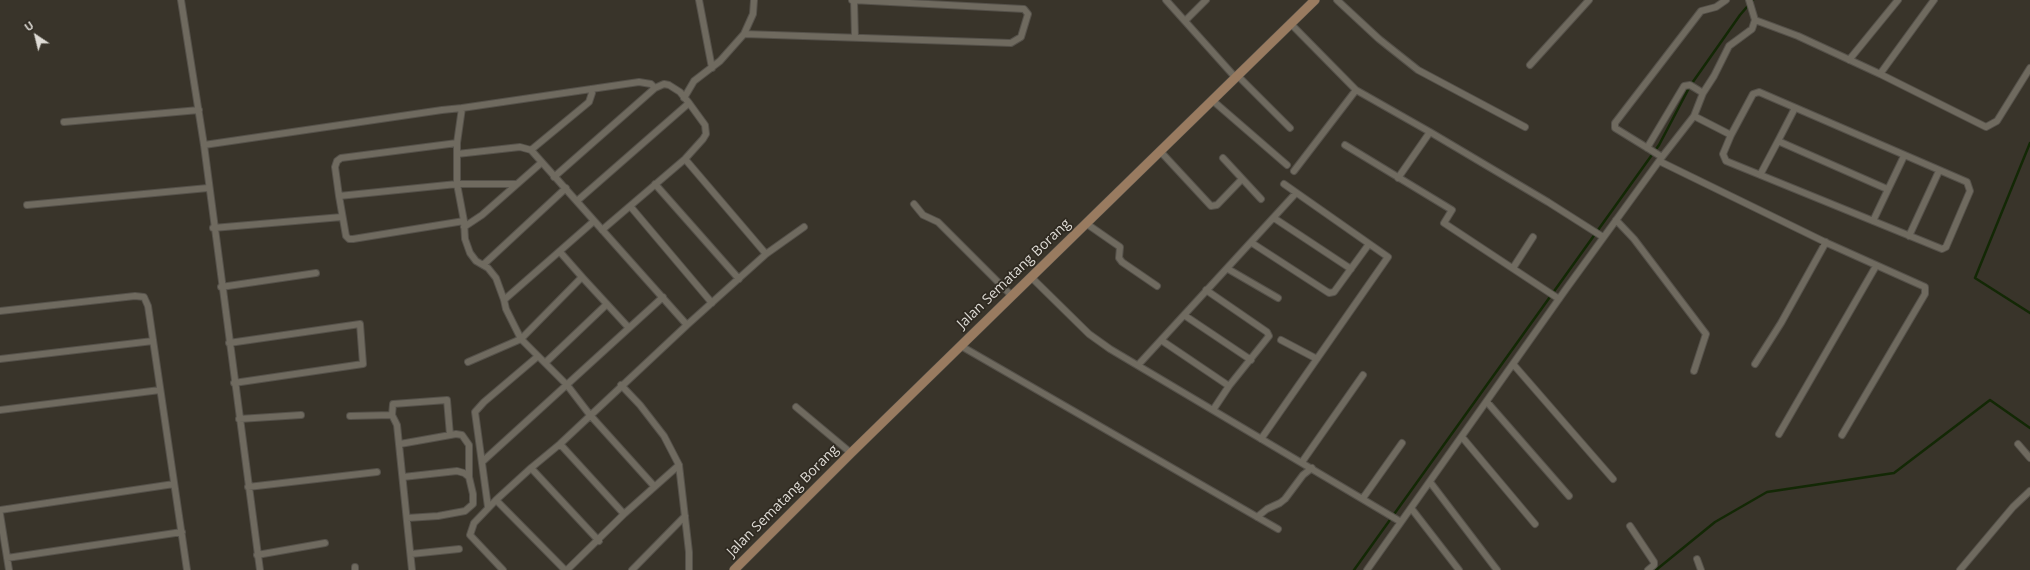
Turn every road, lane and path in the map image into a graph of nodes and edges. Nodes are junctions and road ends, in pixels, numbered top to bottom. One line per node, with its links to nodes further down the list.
1 (181, 0): 33 (street)
2 (699, 0): 21 (street)
3 (754, 0): 17 (street)
4 (853, 0): 18 (street); 18 (street)
5 (1166, 0): 15 (street)
6 (1206, 0): 15 (street)
7 (1315, 0): 16 (street, Jalan Sematang Borang)
8 (1337, 0): 36 (street)
9 (1589, 0): 20 (street)
10 (1726, 0): 44 (street)
11 (1749, 0): 14 (street)
12 (1898, 0): 19 (street)
13 (1934, 0): 23 (street)
14 (1755, 20): 19 (street); 28 (street)
15 (1185, 21): 24 (street)
16 (1290, 23): 24 (street, Jalan Sematang Borang); 27 (street)
17 (744, 34): 18 (street); 21 (street)
18 (854, 37)
19 (1849, 60): 23 (street)
20 (1530, 65)
21 (712, 68): 30 (street)
22 (2030, 68): 23 (street)
23 (1880, 74)
24 (1236, 76): 29 (street, Jalan Sematang Borang); 37 (street)
25 (656, 88): 26 (street); 30 (street); 57 (street)
26 (590, 89): 31 (street); 45 (street)
27 (1356, 90): 38 (street); 54 (street)
28 (1700, 92): 34 (street); 44 (street)
29 (1212, 100): 46 (street, Jalan Sematang Borang); 53 (street)
30 (687, 101): 51 (street); 70 (street)
31 (462, 108): 41 (street); 42 (street)
32 (1795, 108): 39 (street); 40 (street); 48 (street)
33 (199, 110): 35 (street); 42 (street)
34 (1694, 116): 39 (street); 49 (street)
35 (64, 122)
36 (1525, 127)
37 (1290, 128)
38 (1430, 132): 58 (street); 84 (street)
39 (1731, 135): 56 (street)
40 (1778, 141): 56 (street); 66 (street)
41 (457, 143): 47 (street); 68 (street)
42 (204, 145): 64 (street)
43 (1345, 145): 58 (street)
44 (1649, 149): 49 (street)
45 (531, 150): 47 (street); 52 (street)
46 (1160, 151): 59 (street); 80 (street, Jalan Sematang Borang)
47 (458, 154): 60 (street)
48 (1904, 156): 55 (street); 66 (street)
49 (1660, 157): 76 (street); 87 (street)
50 (1223, 158): 59 (street)
51 (685, 159): 62 (street); 91 (street)
52 (541, 163): 57 (street); 61 (street)
53 (1287, 166)
54 (1294, 171)
55 (1938, 171): 85 (street); 85 (street)
56 (1760, 175): 78 (street)
57 (554, 177): 65 (street)
58 (1398, 178): 94 (street)
59 (1242, 179): 69 (street)
60 (456, 184): 61 (street); 68 (street); 79 (street)
61 (517, 184): 79 (street)
62 (655, 184): 73 (street); 100 (street)
63 (1284, 184): 67 (street)
64 (208, 188): 72 (street); 82 (street)
65 (566, 188): 70 (street); 92 (street)
66 (1887, 189): 78 (street)
67 (1296, 193): 75 (street); 89 (street)
68 (339, 196): 74 (street)
69 (1261, 199)
70 (577, 201): 77 (street)
71 (914, 204): 104 (street)
72 (27, 206)
73 (630, 206): 83 (street); 109 (street)
74 (342, 217): 79 (street); 82 (street)
75 (1274, 218): 88 (street); 96 (street)
76 (1616, 220): 84 (street); 130 (street)
77 (594, 221): 83 (street); 90 (street)
78 (1873, 221): 85 (street)
79 (464, 224): 92 (street)
80 (1087, 224): 99 (street, Jalan Sematang Borang); 101 (street)
81 (804, 227): 91 (street)
82 (213, 228): 102 (street)
83 (602, 230): 105 (street)
84 (1601, 235): 107 (street)
85 (1909, 236)
86 (1533, 237): 94 (street)
87 (1826, 242): 93 (street); 129 (street)
88 (1252, 243): 95 (street); 96 (street)
89 (1369, 244): 96 (street); 123 (street)
90 (560, 252): 98 (street); 108 (street)
91 (766, 254): 100 (street)
92 (483, 265): 108 (street)
93 (1876, 266): 146 (street); 148 (street)
94 (1513, 268): 107 (street)
95 (1228, 269): 103 (street); 106 (street)
96 (1351, 269)
97 (316, 273): 102 (street)
98 (582, 276): 110 (street); 115 (street)
99 (1031, 277): 104 (street, Jalan Sematang Borang); 127 (street)
100 (739, 279): 109 (street)
101 (1157, 286)
102 (221, 287): 119 (street)
103 (1206, 290): 112 (street); 124 (street)
104 (1008, 294): 120 (street, Jalan Sematang Borang)
105 (663, 297): 113 (street); 114 (street)
106 (1278, 298)
107 (1559, 299): 128 (street)
108 (504, 300): 115 (street)
109 (712, 303): 113 (street)
110 (607, 304): 114 (street); 126 (street)
111 (0, 311): 118 (street)
112 (1184, 315): 116 (street); 124 (street)
113 (687, 325): 134 (street)
114 (629, 328): 133 (street)
115 (522, 340): 121 (street); 125 (street)
116 (1161, 340): 127 (street); 135 (street)
117 (1282, 340): 123 (street)
118 (153, 341): 122 (street); 136 (street)
119 (229, 343): 132 (street); 132 (street)
120 (961, 346): 155 (street, Jalan Sematang Borang); 180 (street)
121 (537, 357): 126 (street); 157 (street)
122 (0, 359)
123 (1317, 359): 150 (street)
124 (1251, 360): 135 (street)
125 (468, 362)
126 (545, 363): 133 (street)
127 (1139, 364): 140 (street)
128 (1513, 364): 137 (street); 165 (street)
129 (1755, 364)
130 (1694, 371)
131 (1363, 375): 158 (street)
132 (234, 383): 145 (street)
133 (566, 385): 144 (street); 157 (street)
134 (621, 385): 144 (street); 159 (street)
135 (1230, 386): 140 (street)
136 (160, 390): 139 (street); 167 (street)
137 (1487, 402): 149 (street); 171 (street)
138 (796, 407): 155 (street)
139 (0, 410)
140 (1213, 410): 150 (street)
141 (301, 415): 145 (street)
142 (392, 415): 143 (street); 147 (street); 152 (street)
143 (350, 416)
144 (590, 416): 153 (street); 168 (street)
145 (239, 419): 169 (street)
146 (1779, 434)
147 (450, 435): 152 (street); 163 (street)
148 (1842, 436)
149 (1462, 437): 166 (street); 183 (street)
150 (1262, 439): 158 (street)
151 (1402, 443): 172 (street)
152 (400, 444): 164 (street)
153 (560, 444): 160 (street); 178 (street)
154 (2018, 444): 156 (street)
155 (851, 453): 202 (street, Jalan Sematang Borang)
156 (2030, 458)
157 (482, 462): 174 (street)
158 (1302, 462): 161 (street)
159 (679, 465): 168 (street); 179 (street)
160 (531, 468): 173 (street); 187 (street)
161 (1312, 468): 172 (street); 180 (street)
162 (377, 472): 169 (street)
163 (468, 477): 164 (street); 181 (street)
164 (403, 478): 181 (street)
165 (1613, 479)
166 (1430, 482): 175 (street); 205 (street)
167 (174, 484): 176 (street); 186 (street)
168 (654, 486): 178 (street)
169 (248, 487): 190 (street)
170 (2030, 491): 208 (street)
171 (1569, 496)
172 (1363, 498): 182 (street)
173 (496, 500): 174 (street); 199 (street)
174 (488, 507): 198 (street)
175 (1411, 508): 182 (street); 204 (street)
176 (0, 510)
177 (0, 514): 192 (street)
178 (624, 514): 187 (street)
179 (685, 516): 200 (street); 201 (street)
180 (1257, 517): 185 (street)
181 (407, 518): 191 (street)
182 (1399, 520): 203 (street)
183 (1535, 524)
184 (1630, 526): 206 (street)
185 (1278, 529)
186 (182, 532): 192 (street); 195 (street)
187 (599, 541): 199 (street)
188 (325, 543): 190 (street)
189 (459, 549): 191 (street)
190 (258, 554): 196 (street)
191 (411, 554): 197 (street)
192 (7, 558): 194 (street)
193 (1697, 559): 207 (street)
194 (9, 570)
195 (187, 570)
196 (260, 570)
197 (412, 570)
198 (503, 570)
199 (566, 570)
200 (632, 570)
201 (689, 570)
202 (734, 570)
203 (1367, 570)
204 (1459, 570)
205 (1497, 570)
206 (1648, 570)
207 (1702, 570)
208 (1960, 570)

